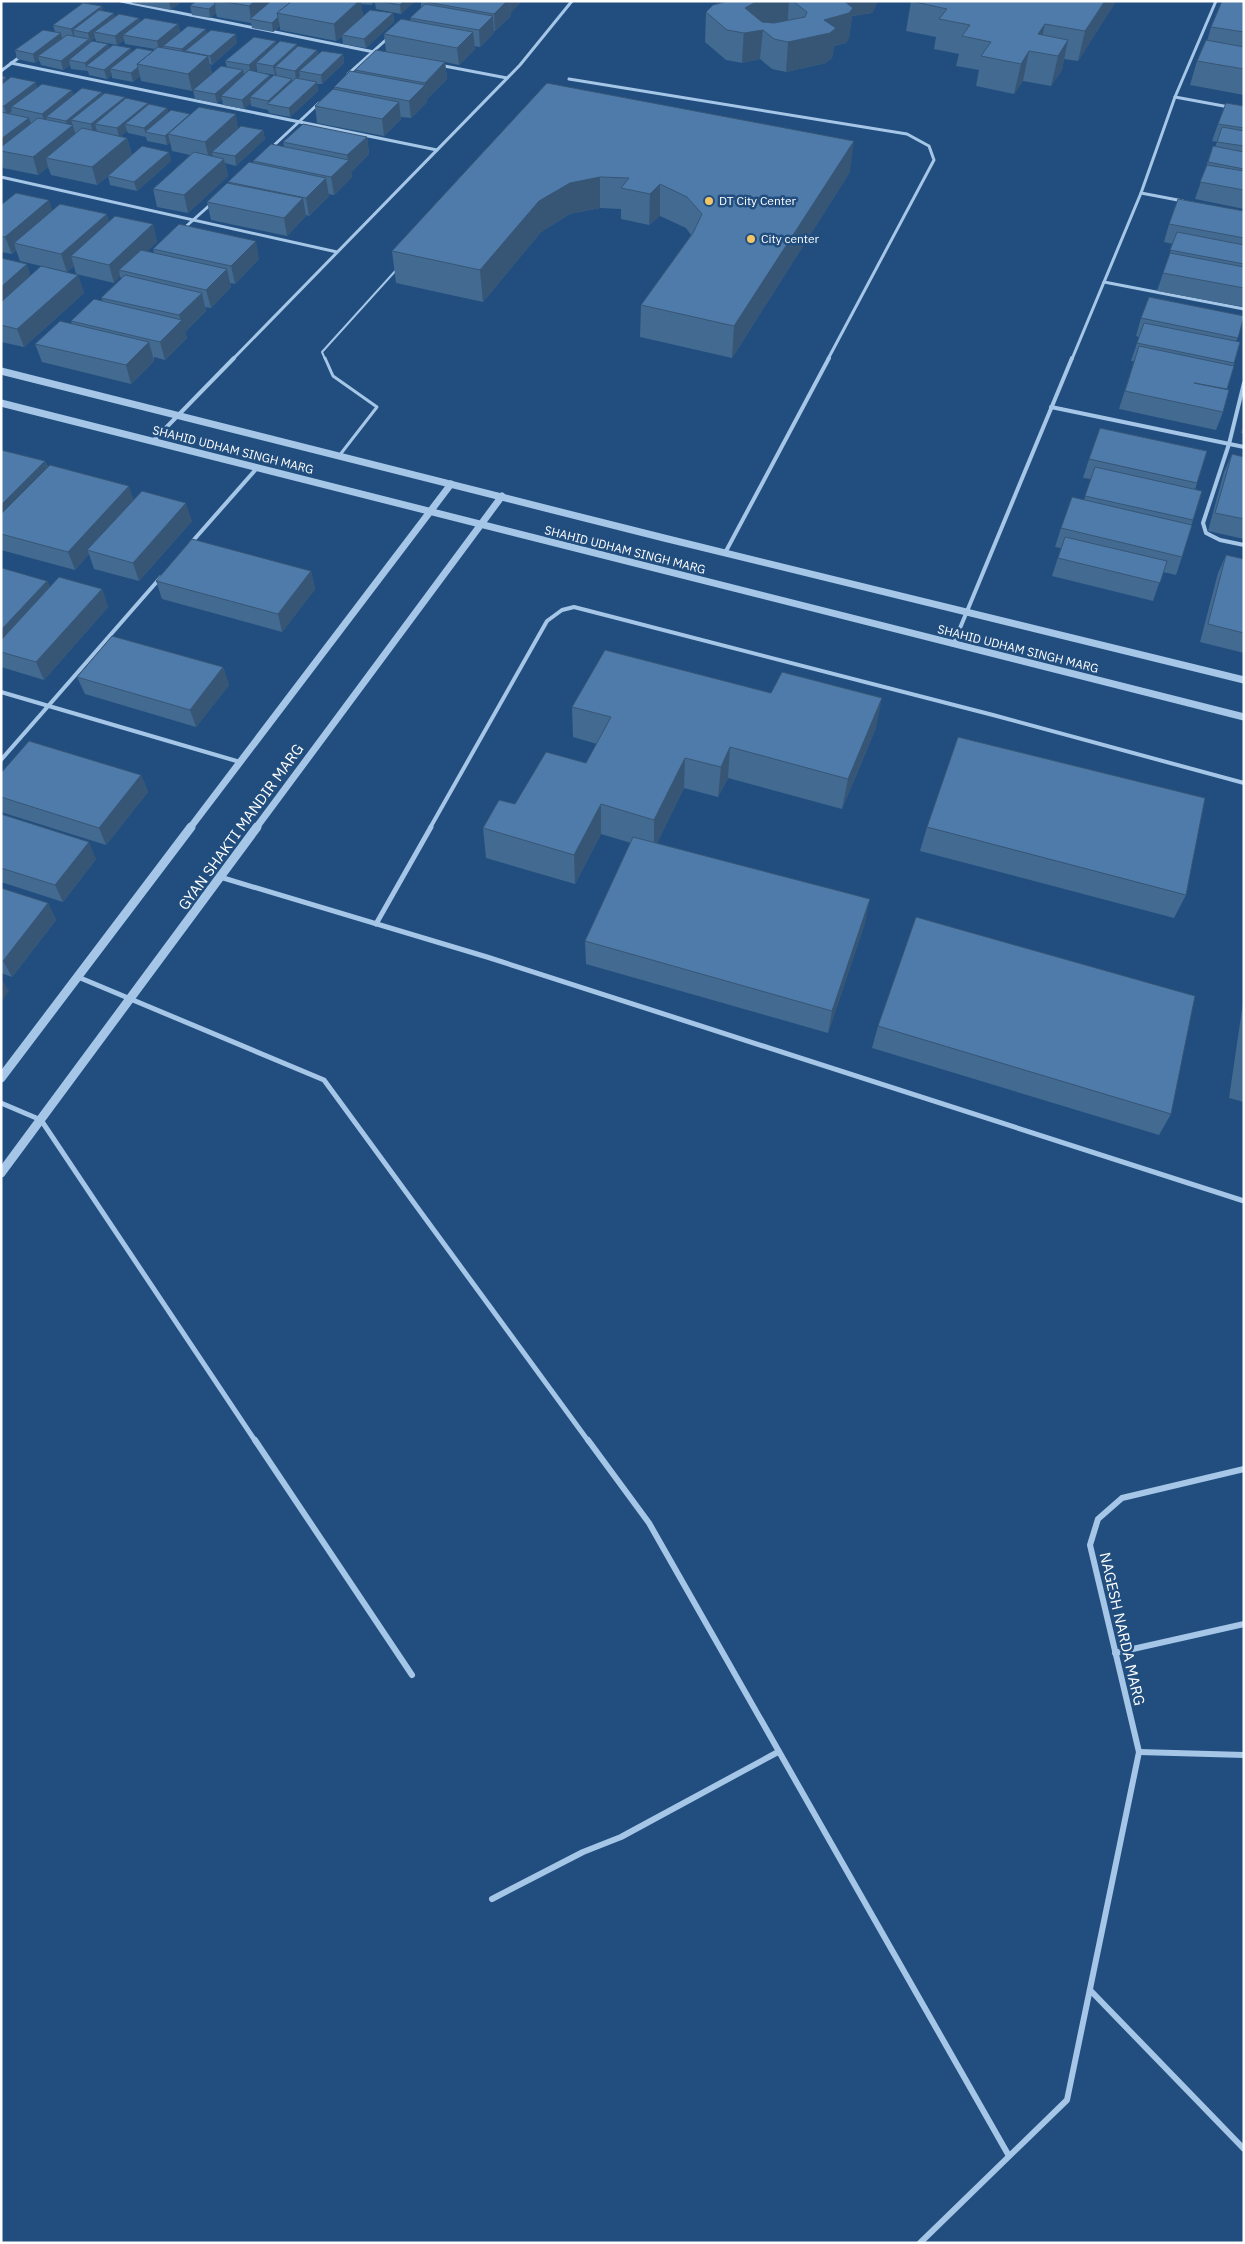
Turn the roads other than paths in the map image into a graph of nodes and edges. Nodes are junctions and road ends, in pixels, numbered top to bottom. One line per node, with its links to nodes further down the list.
1 (121, 1): 6 (street)
2 (572, 1): 12 (street)
3 (1216, 1): 15 (street)
4 (394, 33): 6 (street)
5 (26, 52): 9 (street)
6 (372, 52): 7 (street); 11 (street)
7 (381, 54)
8 (430, 63): 12 (street)
9 (11, 64): 10 (street); 17 (street)
10 (1, 71)
11 (346, 77)
12 (507, 78): 18 (street)
13 (569, 79): 46 (street)
14 (326, 96): 17 (street)
15 (1175, 97): 16 (street); 21 (street)
16 (1234, 108)
17 (300, 122): 18 (street); 19 (street)
18 (437, 150): 26 (street)
19 (264, 154)
20 (1, 177): 24 (street)
21 (1141, 193): 23 (street); 28 (street)
22 (214, 200): 24 (street)
23 (1188, 202)
24 (193, 220): 25 (street); 26 (street)
25 (179, 233)
26 (337, 252): 34 (street)
27 (402, 264): 38 (lane)
28 (1104, 282): 29 (street); 33 (street)
29 (1244, 309)
30 (1, 371): 34 (street, SHAHID UDHAM SINGH MARG)
31 (1244, 383): 36 (street)
32 (1, 403): 35 (street, SHAHID UDHAM SINGH MARG)
33 (1051, 407): 36 (street); 48 (street)
34 (178, 416): 35 (street); 38 (street, SHAHID UDHAM SINGH MARG)
35 (153, 441): 39 (street, SHAHID UDHAM SINGH MARG)
36 (1229, 444): 37 (street); 44 (street)
37 (1244, 447)
38 (339, 456): 40 (street, SHAHID UDHAM SINGH MARG)
39 (257, 468): 42 (street, SHAHID UDHAM SINGH MARG); 45 (street)
40 (451, 484): 41 (street, SHAHID UDHAM SINGH MARG); 42 (street)
41 (502, 496): 43 (street, GYAN SHAKTI MANDIR MARG); 46 (street, SHAHID UDHAM SINGH MARG)
42 (430, 511): 43 (street, SHAHID UDHAM SINGH MARG); 55 (street)
43 (481, 524): 49 (street, SHAHID UDHAM SINGH MARG); 57 (street, GYAN SHAKTI MANDIR MARG)
44 (1244, 545)
45 (185, 550)
46 (725, 553): 48 (street, SHAHID UDHAM SINGH MARG)
47 (165, 572): 52 (street)
48 (967, 611): 49 (street); 50 (street, SHAHID UDHAM SINGH MARG)
49 (954, 644): 53 (street, SHAHID UDHAM SINGH MARG)
50 (1244, 680)
51 (1, 692): 52 (street)
52 (48, 706): 54 (street); 55 (street)
53 (1244, 717)
54 (1, 760)
55 (240, 762): 59 (street)
56 (1244, 783): 58 (street)
57 (220, 877): 58 (street); 60 (street, GYAN SHAKTI MANDIR MARG)
58 (376, 924): 65 (street)
59 (78, 977): 60 (street); 61 (street)
60 (131, 998): 63 (street, GYAN SHAKTI MANDIR MARG); 70 (street)
61 (1, 1078)
62 (1, 1103): 63 (street)
63 (41, 1120): 64 (street, GYAN SHAKTI MANDIR MARG); 69 (street)
64 (1, 1173)
65 (1244, 1201)
66 (1244, 1469): 68 (street, NAGESH NARDA MARG)
67 (1244, 1624): 68 (street)
68 (1115, 1653): 71 (street, NAGESH NARDA MARG)
69 (412, 1675)
70 (778, 1752): 73 (street); 76 (street)
71 (1138, 1752): 72 (street); 74 (street)
72 (1244, 1755)
73 (492, 1899)
74 (1090, 1990): 75 (street); 76 (street)
75 (1244, 2148)
76 (1009, 2156): 77 (street)
77 (920, 2243)

